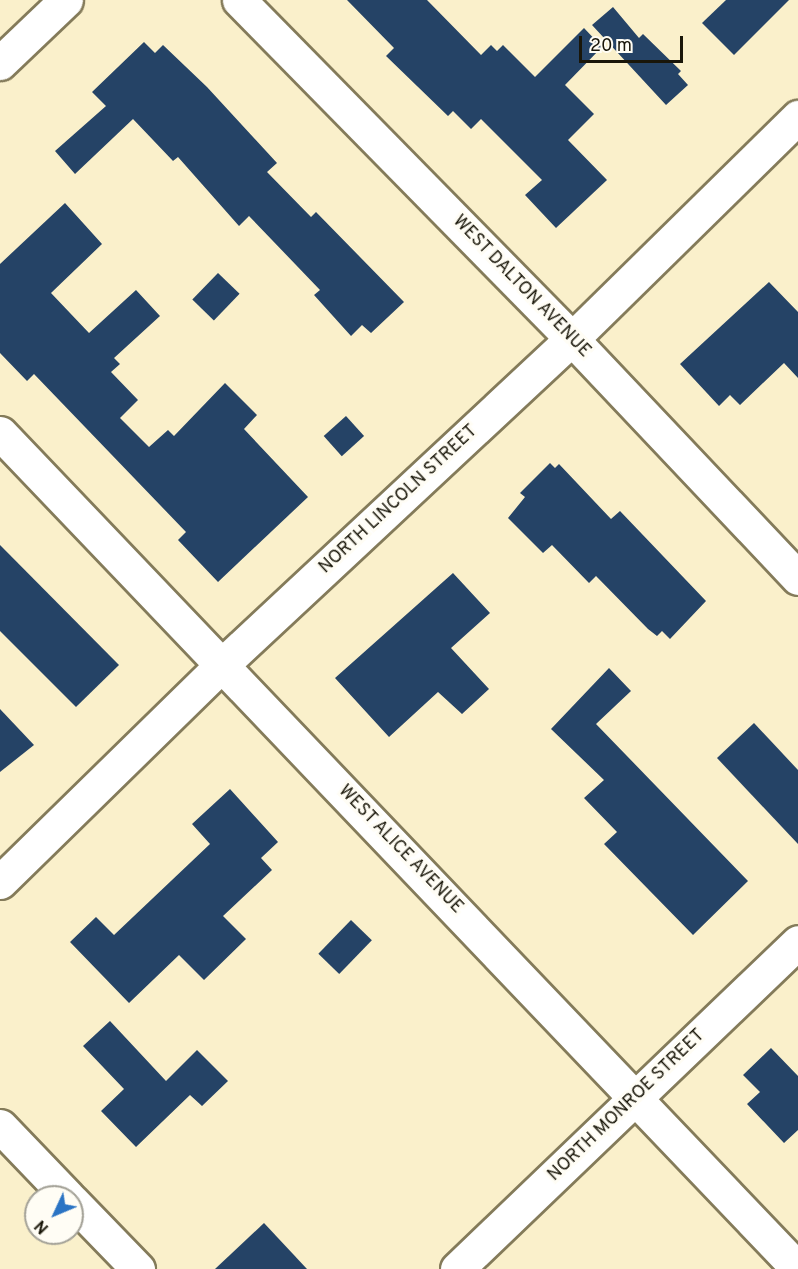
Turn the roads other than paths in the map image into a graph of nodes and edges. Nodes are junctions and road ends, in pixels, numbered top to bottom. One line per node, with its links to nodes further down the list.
1 (66, 0): 3 (street)
2 (239, 0): 5 (street, WEST DALTON AVENUE)
3 (0, 63)
4 (798, 117): 5 (street, NORTH LINCOLN STREET)
5 (572, 339): 7 (street, WEST DALTON AVENUE); 8 (street, NORTH LINCOLN STREET)
6 (0, 433): 8 (street, WEST ALICE AVENUE)
7 (798, 578)
8 (223, 664): 9 (street, NORTH LINCOLN STREET); 11 (street, WEST ALICE AVENUE)
9 (0, 882)
10 (798, 942): 11 (street, NORTH MONROE STREET)
11 (635, 1098): 16 (street, NORTH MONROE STREET); 17 (street, WEST ALICE AVENUE)
12 (0, 1126): 13 (street)
13 (57, 1185)
14 (84, 1213): 15 (street)
15 (138, 1269)
16 (457, 1269)
17 (798, 1269)

